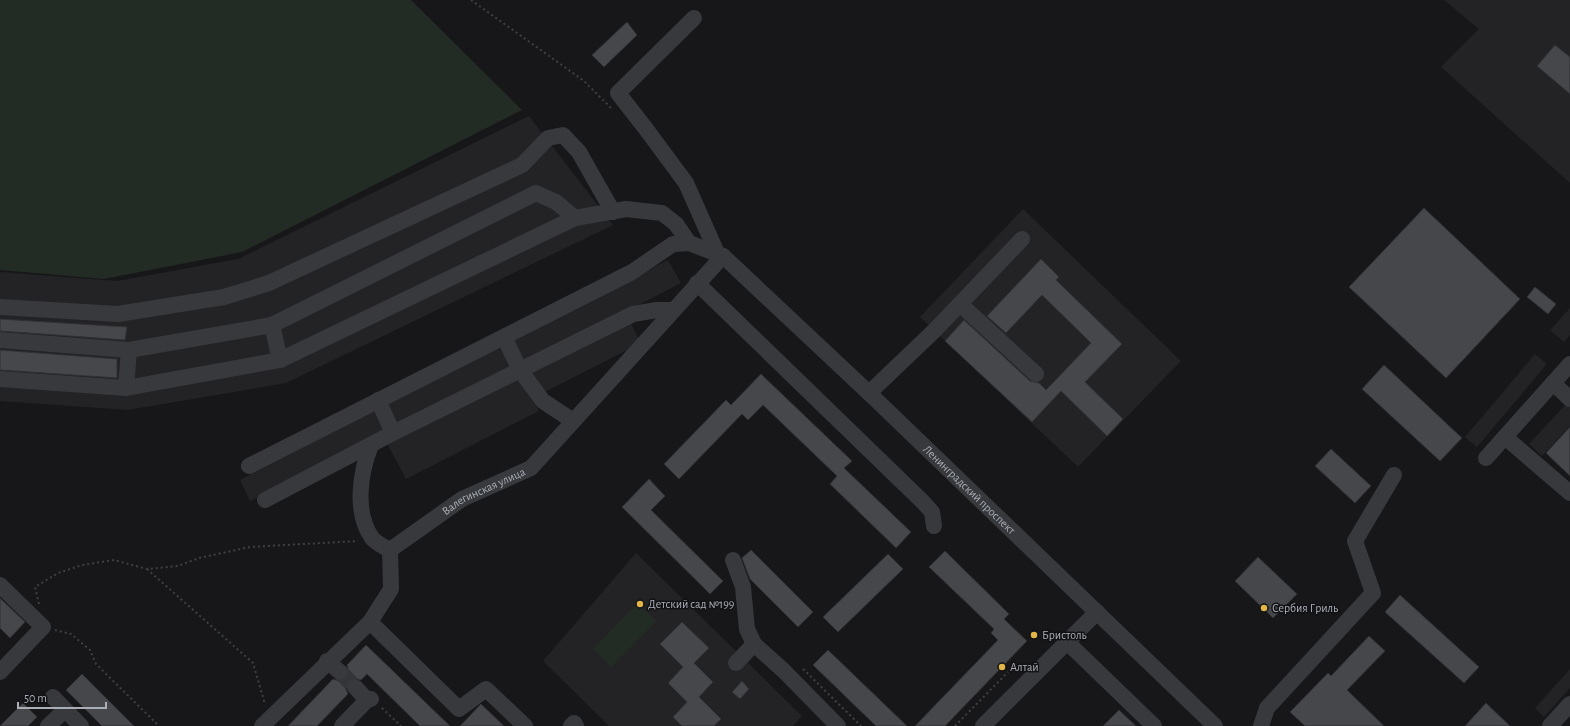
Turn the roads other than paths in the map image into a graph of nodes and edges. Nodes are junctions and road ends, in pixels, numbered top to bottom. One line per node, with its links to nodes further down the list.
1 (694, 18): 6 (street)
2 (613, 212): 3 (street); 5 (street); 9 (street)
3 (575, 218): 11 (street); 15 (street)
4 (1022, 239): 8 (street)
5 (689, 243): 6 (street); 12 (street)
6 (720, 255): 7 (street, Валегинская улица); 22 (street, Ленинградский проспект)
7 (697, 283): 10 (street, Валегинская улица); 34 (street)
8 (960, 304): 18 (street); 22 (street)
9 (0, 307)
10 (673, 310): 17 (street); 25 (street, Валегинская улица)
11 (272, 325): 14 (street); 15 (street)
12 (504, 337): 17 (street); 24 (street)
13 (0, 340): 14 (street)
14 (129, 350): 21 (street)
15 (280, 360): 21 (street)
16 (1570, 364): 20 (street)
17 (520, 370): 25 (street); 26 (street)
18 (1036, 374)
19 (0, 379): 21 (street)
20 (1553, 383): 23 (street); 27 (street)
21 (126, 388)
22 (869, 393): 38 (street, Ленинградский проспект)
23 (1570, 399)
24 (378, 400): 26 (street); 30 (street)
25 (572, 421): 35 (street, Валегинская улица)
26 (394, 433): 28 (street)
27 (1505, 436): 29 (street); 32 (street)
28 (370, 445): 33 (street); 35 (street)
29 (1486, 458)
30 (249, 466)
31 (1394, 475): 61 (street)
32 (1570, 493)
33 (265, 500)
34 (934, 526)
35 (390, 550): 39 (street)
36 (733, 560): 41 (street)
37 (0, 585): 44 (street)
38 (1097, 612): 40 (street); 60 (street, Ленинградский проспект)
39 (370, 622): 42 (street); 54 (street)
40 (1067, 642): 58 (street); 59 (street)
41 (754, 644): 43 (street); 57 (street)
42 (327, 661): 45 (street); 50 (street)
43 (736, 663)
44 (0, 672)
45 (340, 672)
46 (355, 687): 53 (street)
47 (53, 697): 49 (street)
48 (1570, 704): 62 (street)
49 (65, 710): 51 (street); 52 (street)
50 (268, 721)
51 (48, 726)
52 (81, 726)
53 (342, 726)
54 (524, 726)
55 (571, 726): 56 (street)
56 (576, 726)
57 (838, 726)
58 (983, 726)
59 (1154, 726)
60 (1215, 726)
61 (1261, 726)
62 (1550, 726)

